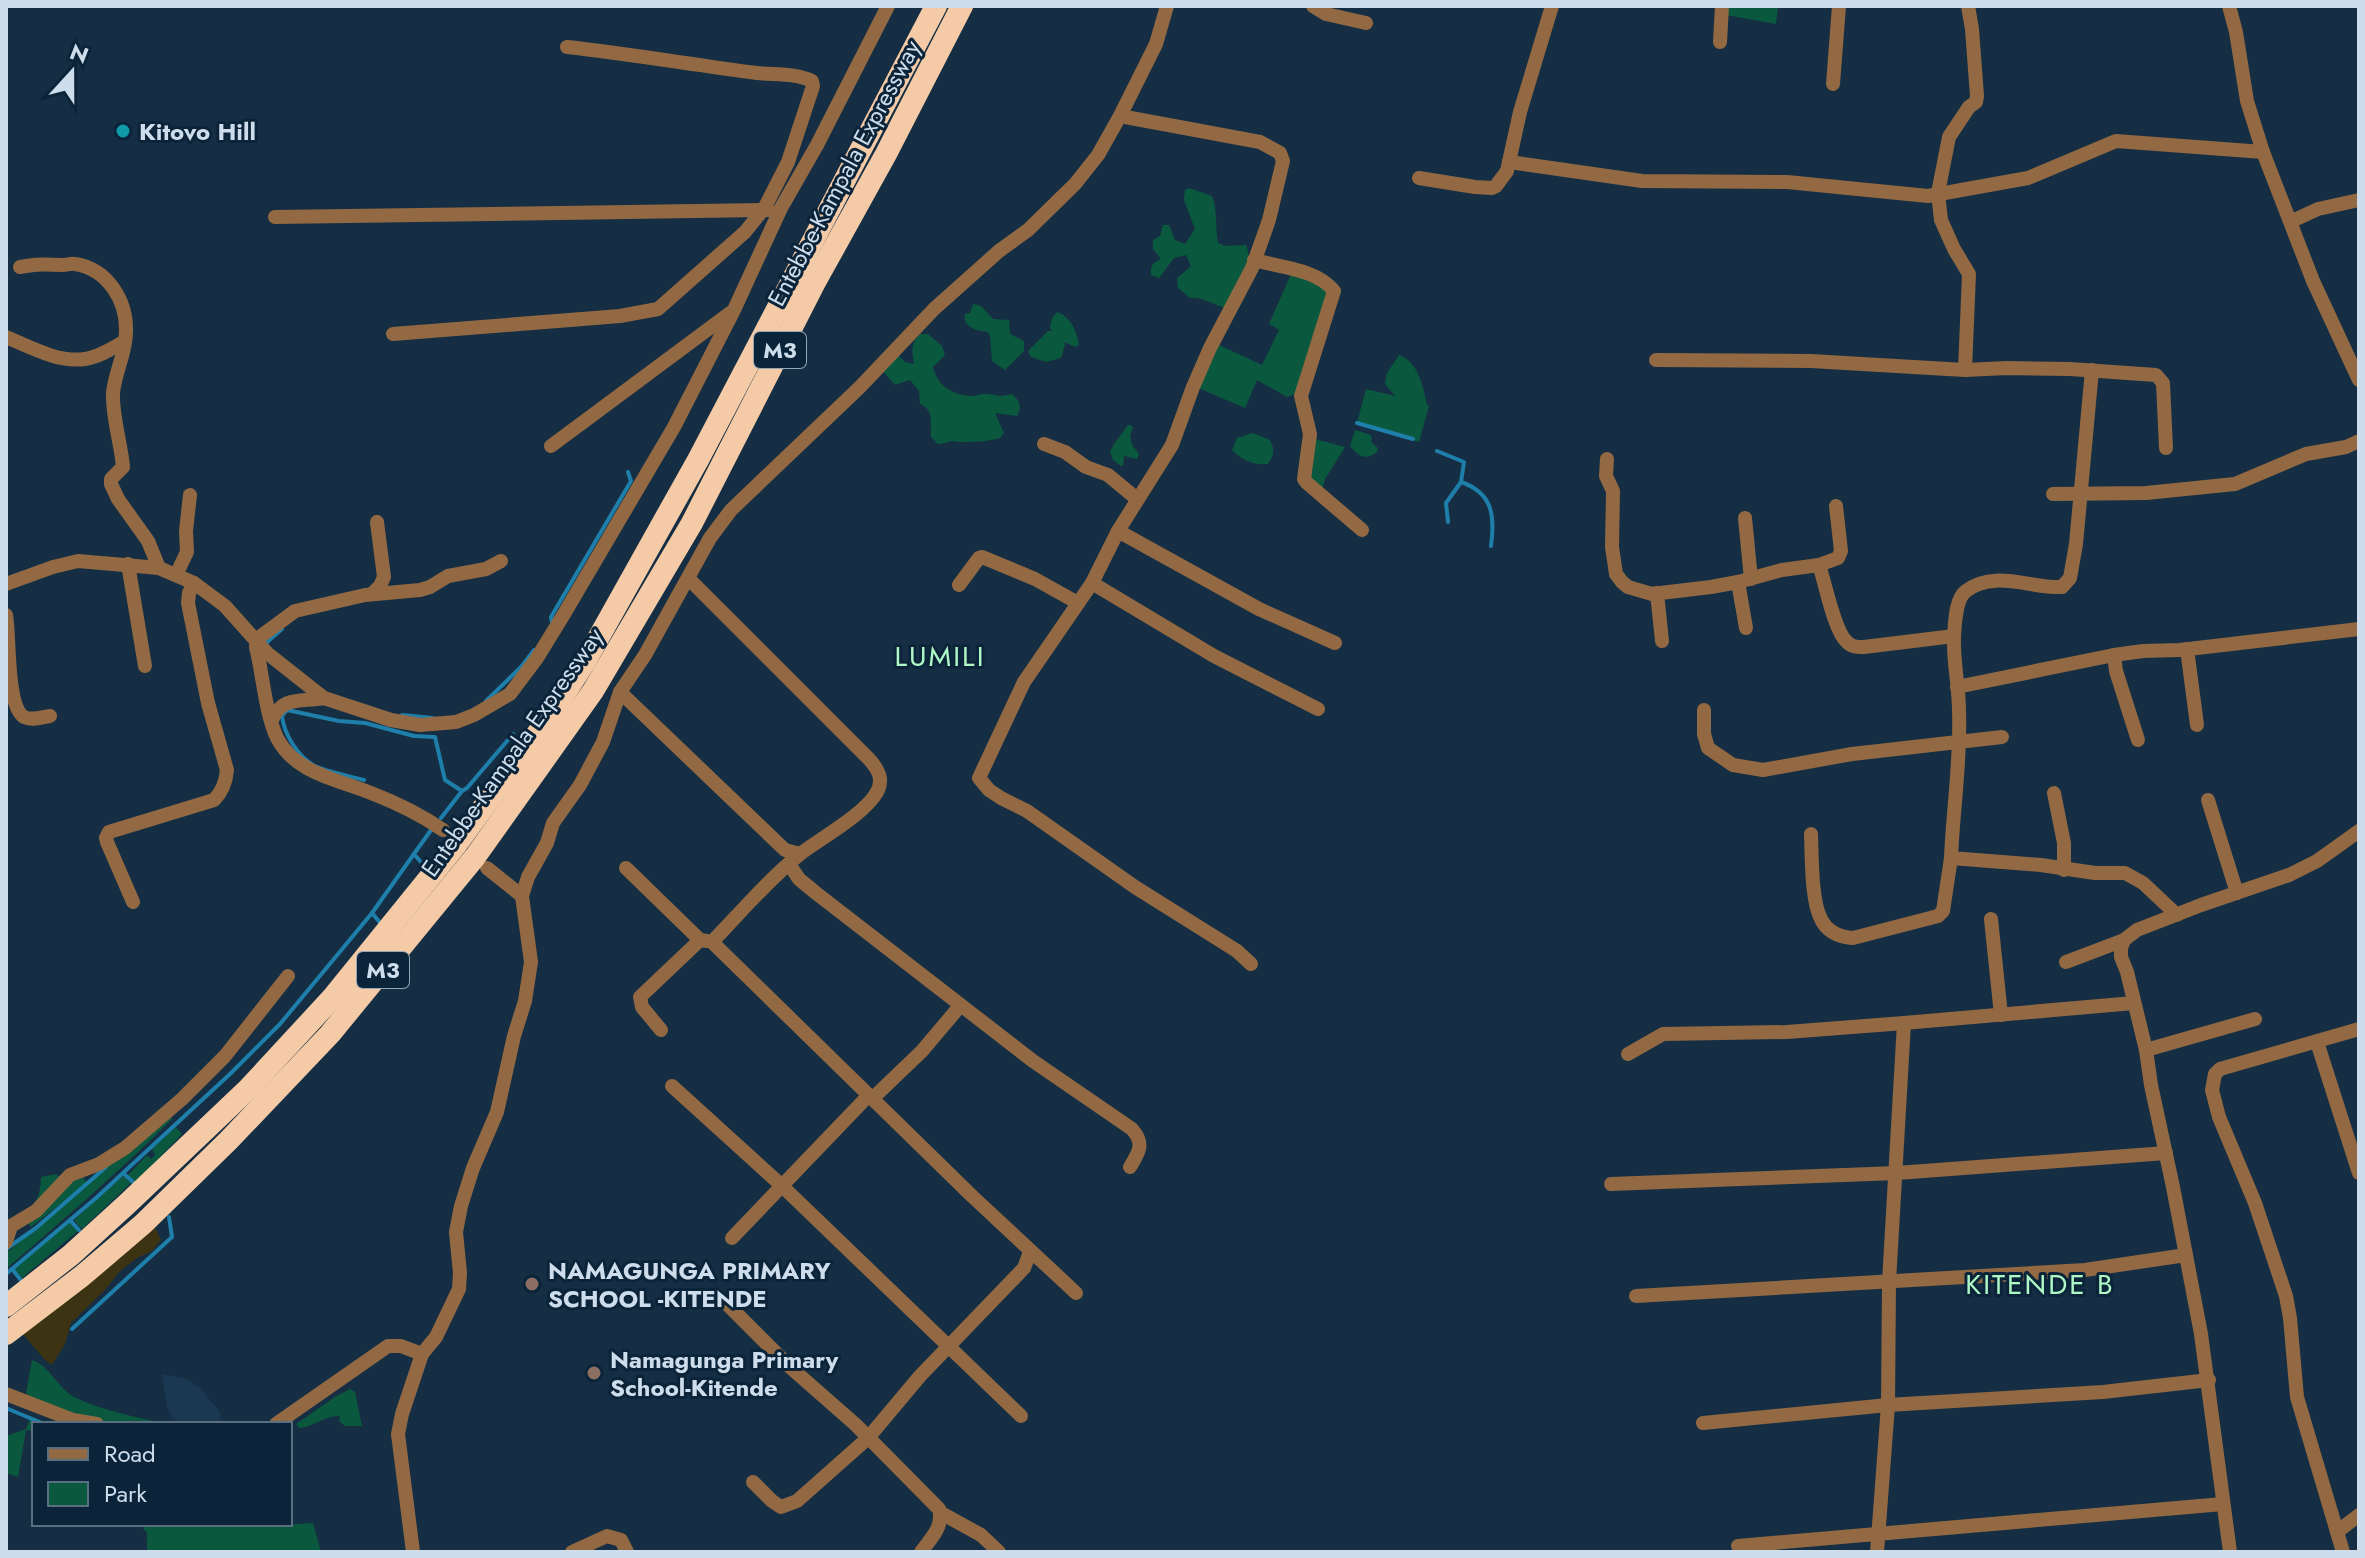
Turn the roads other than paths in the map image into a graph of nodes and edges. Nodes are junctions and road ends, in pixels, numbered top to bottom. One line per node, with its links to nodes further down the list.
1 (888, 6): 21 (street)
2 (936, 6): 130 (highway, Entebbe-Kampala Expressway / M3)
3 (962, 6): 131 (highway, Entebbe-Kampala Expressway / M3)
4 (1167, 6): 15 (street)
5 (1313, 6): 11 (street)
6 (1552, 6): 17 (street)
7 (1722, 6): 12 (street)
8 (1839, 6): 14 (street)
9 (1968, 6): 19 (street)
10 (2229, 6): 16 (street)
11 (1366, 23)
12 (1720, 42)
13 (567, 47): 22 (street)
14 (1833, 84)
15 (1120, 116): 25 (street); 54 (street)
16 (2263, 152): 19 (street); 24 (street)
17 (1509, 162): 18 (street); 19 (street)
18 (1419, 178)
19 (1938, 193): 32 (street)
20 (2359, 200): 24 (street)
21 (781, 208): 22 (street); 27 (street)
22 (761, 211): 23 (street); 28 (street)
23 (275, 217)
24 (2292, 221): 34 (street)
25 (1254, 260): 43 (street); 47 (street)
26 (20, 267): 30 (street)
27 (734, 310): 37 (street); 75 (street)
28 (393, 334)
29 (6, 337): 30 (street)
30 (125, 341): 52 (street)
31 (1656, 360): 32 (street)
32 (1965, 370): 33 (street)
33 (2092, 370): 38 (street); 40 (street)
34 (2359, 380)
35 (2359, 441): 40 (street)
36 (1044, 444): 43 (street)
37 (551, 446)
38 (2166, 448)
39 (1607, 459): 60 (street)
40 (2080, 492): 41 (street); 66 (street)
41 (2053, 494)
42 (190, 495): 53 (street)
43 (1137, 499): 48 (street)
44 (1836, 506): 51 (street)
45 (1745, 518): 55 (street)
46 (377, 522): 61 (street)
47 (1362, 530)
48 (1118, 531): 57 (street); 69 (street)
49 (501, 561): 61 (street)
50 (128, 564): 52 (street); 58 (street); 72 (street)
51 (1819, 565): 55 (street); 66 (street)
52 (159, 568): 53 (street)
53 (176, 575): 56 (street)
54 (689, 579): 74 (street); 90 (street)
55 (1745, 580): 60 (street); 64 (street)
56 (194, 583): 67 (street); 96 (street)
57 (1092, 583): 62 (street); 76 (street)
58 (6, 584)
59 (959, 585): 62 (street)
60 (1657, 593): 68 (street)
61 (372, 594): 67 (street)
62 (1078, 603): 102 (street)
63 (6, 615): 78 (street)
64 (1746, 628)
65 (2359, 629): 70 (street)
66 (1954, 636): 73 (street)
67 (257, 639): 75 (street); 79 (street)
68 (1662, 641)
69 (1335, 643)
70 (2187, 649): 71 (street); 80 (street)
71 (2114, 655): 73 (street); 82 (street)
72 (145, 666)
73 (1957, 687): 83 (street)
74 (620, 692): 90 (street); 95 (street)
75 (324, 698): 79 (street)
76 (1318, 709)
77 (1704, 710): 83 (street)
78 (50, 716)
79 (272, 720): 86 (street)
80 (2197, 725)
81 (2002, 737): 83 (street)
82 (2138, 740)
83 (1959, 742): 89 (street)
84 (2054, 793): 93 (street)
85 (2208, 800): 94 (street)
86 (443, 830)
87 (2359, 831): 94 (street)
88 (1811, 834): 89 (street)
89 (1951, 858): 93 (street)
90 (795, 859): 100 (street); 105 (street)
91 (487, 868): 95 (street)
92 (626, 868): 100 (street)
93 (2064, 870): 97 (street)
94 (2237, 893): 97 (street)
95 (522, 896): 133 (street)
96 (133, 902)
97 (2177, 915): 99 (street)
98 (1991, 919): 106 (street)
99 (2124, 940): 101 (street); 104 (street)
100 (706, 941): 110 (street); 115 (street)
101 (2066, 962)
102 (1251, 964)
103 (288, 976): 123 (street)
104 (2134, 1003): 106 (street); 112 (street)
105 (960, 1006): 115 (street); 117 (street)
106 (2001, 1015): 108 (street)
107 (2255, 1019): 112 (street)
108 (1904, 1023): 113 (street); 118 (street)
109 (2359, 1029): 111 (street)
110 (661, 1030)
111 (2317, 1042): 119 (street); 146 (street)
112 (2146, 1050): 116 (street)
113 (1628, 1054)
114 (672, 1086): 121 (street)
115 (871, 1096): 121 (street); 124 (street)
116 (2166, 1153): 118 (street); 125 (street)
117 (1130, 1167)
118 (1897, 1173): 120 (street); 126 (street)
119 (2359, 1173)
120 (1611, 1184)
121 (781, 1185): 122 (street); 132 (street)
122 (732, 1238)
123 (6, 1242)
124 (1030, 1252): 127 (street); 132 (street)
125 (2186, 1255): 126 (street); 134 (street)
126 (1889, 1282): 128 (street); 136 (street)
127 (1076, 1293)
128 (1636, 1296)
129 (723, 1300): 141 (street)
130 (6, 1306)
131 (6, 1334)
132 (949, 1346): 137 (street); 141 (street)
133 (422, 1354): 139 (street); 149 (street)
134 (2209, 1380): 136 (street); 143 (street)
135 (12, 1397): 138 (street)
136 (1888, 1405): 140 (street); 147 (street)
137 (1021, 1416)
138 (85, 1422)
139 (279, 1422)
140 (1703, 1423)
141 (868, 1438): 142 (street); 144 (street)
142 (753, 1482)
143 (2223, 1504): 147 (street); 155 (street)
144 (941, 1513): 152 (street); 153 (street)
145 (2359, 1515): 146 (street)
146 (2337, 1532): 156 (street)
147 (1878, 1533): 148 (street); 154 (street)
148 (1738, 1546)
149 (413, 1552)
150 (572, 1552): 151 (street)
151 (627, 1552)
152 (921, 1552)
153 (999, 1552)
154 (1877, 1552)
155 (2230, 1552)
156 (2343, 1552)

